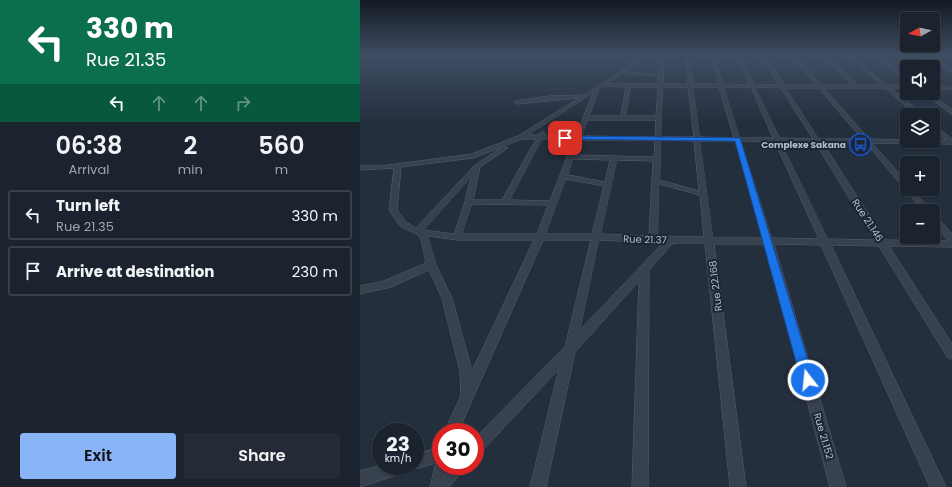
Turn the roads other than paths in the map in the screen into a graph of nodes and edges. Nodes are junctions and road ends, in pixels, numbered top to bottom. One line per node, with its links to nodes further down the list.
1 (615, 78): 15 (street)
2 (660, 78): 11 (street)
3 (691, 78): 12 (street, Rue 22.168)
4 (719, 78): 13 (street, Rue 21.152)
5 (748, 78): 14 (street)
6 (777, 78): 16 (street, Rue 21.146)
7 (812, 78): 17 (street)
8 (847, 78): 18 (street)
9 (876, 78): 19 (street)
10 (629, 85): 11 (street); 15 (street); 29 (street)
11 (660, 85): 12 (street); 30 (street)
12 (692, 86): 13 (street); 38 (street, Rue 22.168)
13 (722, 86): 14 (street); 37 (street, Rue 21.152)
14 (752, 86): 16 (street); 39 (street)
15 (600, 87): 23 (street); 28 (street)
16 (783, 87): 17 (street); 40 (street, Rue 21.146)
17 (820, 87): 18 (street); 41 (street)
18 (857, 87): 19 (street)
19 (887, 87): 20 (street); 26 (street)
20 (900, 88)
21 (940, 88): 22 (street)
22 (952, 88)
23 (587, 96): 25 (street); 31 (street)
24 (936, 100): 27 (street)
25 (517, 102)
26 (912, 108)
27 (952, 112)
28 (586, 118): 29 (street); 35 (street)
29 (622, 118): 30 (street)
30 (658, 118): 36 (street)
31 (549, 119): 33 (street); 34 (street)
32 (940, 132): 42 (street)
33 (522, 137): 34 (street); 46 (street); 47 (street)
34 (539, 137): 35 (street); 56 (street)
35 (578, 138): 36 (street); 43 (street)
36 (657, 139): 38 (street); 45 (street)
37 (738, 139): 38 (street); 39 (street); 68 (street, Rue 21.152)
38 (697, 140): 53 (street, Rue 22.168)
39 (778, 140): 40 (street); 69 (street)
40 (817, 140): 41 (street); 70 (street, Rue 21.146)
41 (867, 141): 42 (street); 50 (street)
42 (952, 142)
43 (570, 157): 44 (street); 49 (street)
44 (614, 158): 45 (street); 52 (street)
45 (656, 158): 51 (street)
46 (398, 166): 48 (street); 60 (street, Rue 21.37)
47 (478, 166): 55 (street); 60 (street)
48 (360, 168)
49 (563, 176): 52 (street); 57 (street)
50 (900, 179)
51 (655, 181): 53 (street); 64 (street)
52 (608, 185): 63 (street)
53 (703, 194): 67 (street, Rue 22.168)
54 (915, 196): 58 (street)
55 (469, 202): 56 (street); 61 (street)
56 (505, 202): 57 (street)
57 (552, 203): 62 (street)
58 (921, 204)
59 (940, 226): 66 (street)
60 (419, 232): 61 (street, Rue 21.37); 72 (street)
61 (457, 237): 62 (street, Rue 21.37)
62 (540, 237): 63 (street, Rue 21.37); 77 (street)
63 (596, 238): 64 (street, Rue 21.37); 75 (street)
64 (653, 238): 65 (street, Rue 21.37)
65 (674, 240): 67 (street, Rue 21.37); 73 (street)
66 (952, 240)
67 (709, 241): 68 (street, Rue 21.37); 87 (street, Rue 22.168)
68 (768, 242): 69 (street, Rue 21.37); 88 (street, Rue 21.152)
69 (826, 242): 70 (street, Rue 21.37); 89 (street)
70 (883, 243): 71 (street, Rue 21.37); 76 (street, Rue 21.146)
71 (952, 244)
72 (431, 265): 74 (street); 77 (street)
73 (644, 268): 75 (street); 86 (street)
74 (360, 290)
75 (570, 349): 79 (street); 85 (street)
76 (952, 354)
77 (466, 396): 78 (street)
78 (455, 423)
79 (484, 439)
80 (373, 475): 83 (street)
81 (441, 475): 84 (street)
82 (449, 475): 84 (street)
83 (360, 479)
84 (439, 486)
85 (538, 487)
86 (640, 487)
87 (738, 487)
88 (838, 487)
89 (938, 487)

